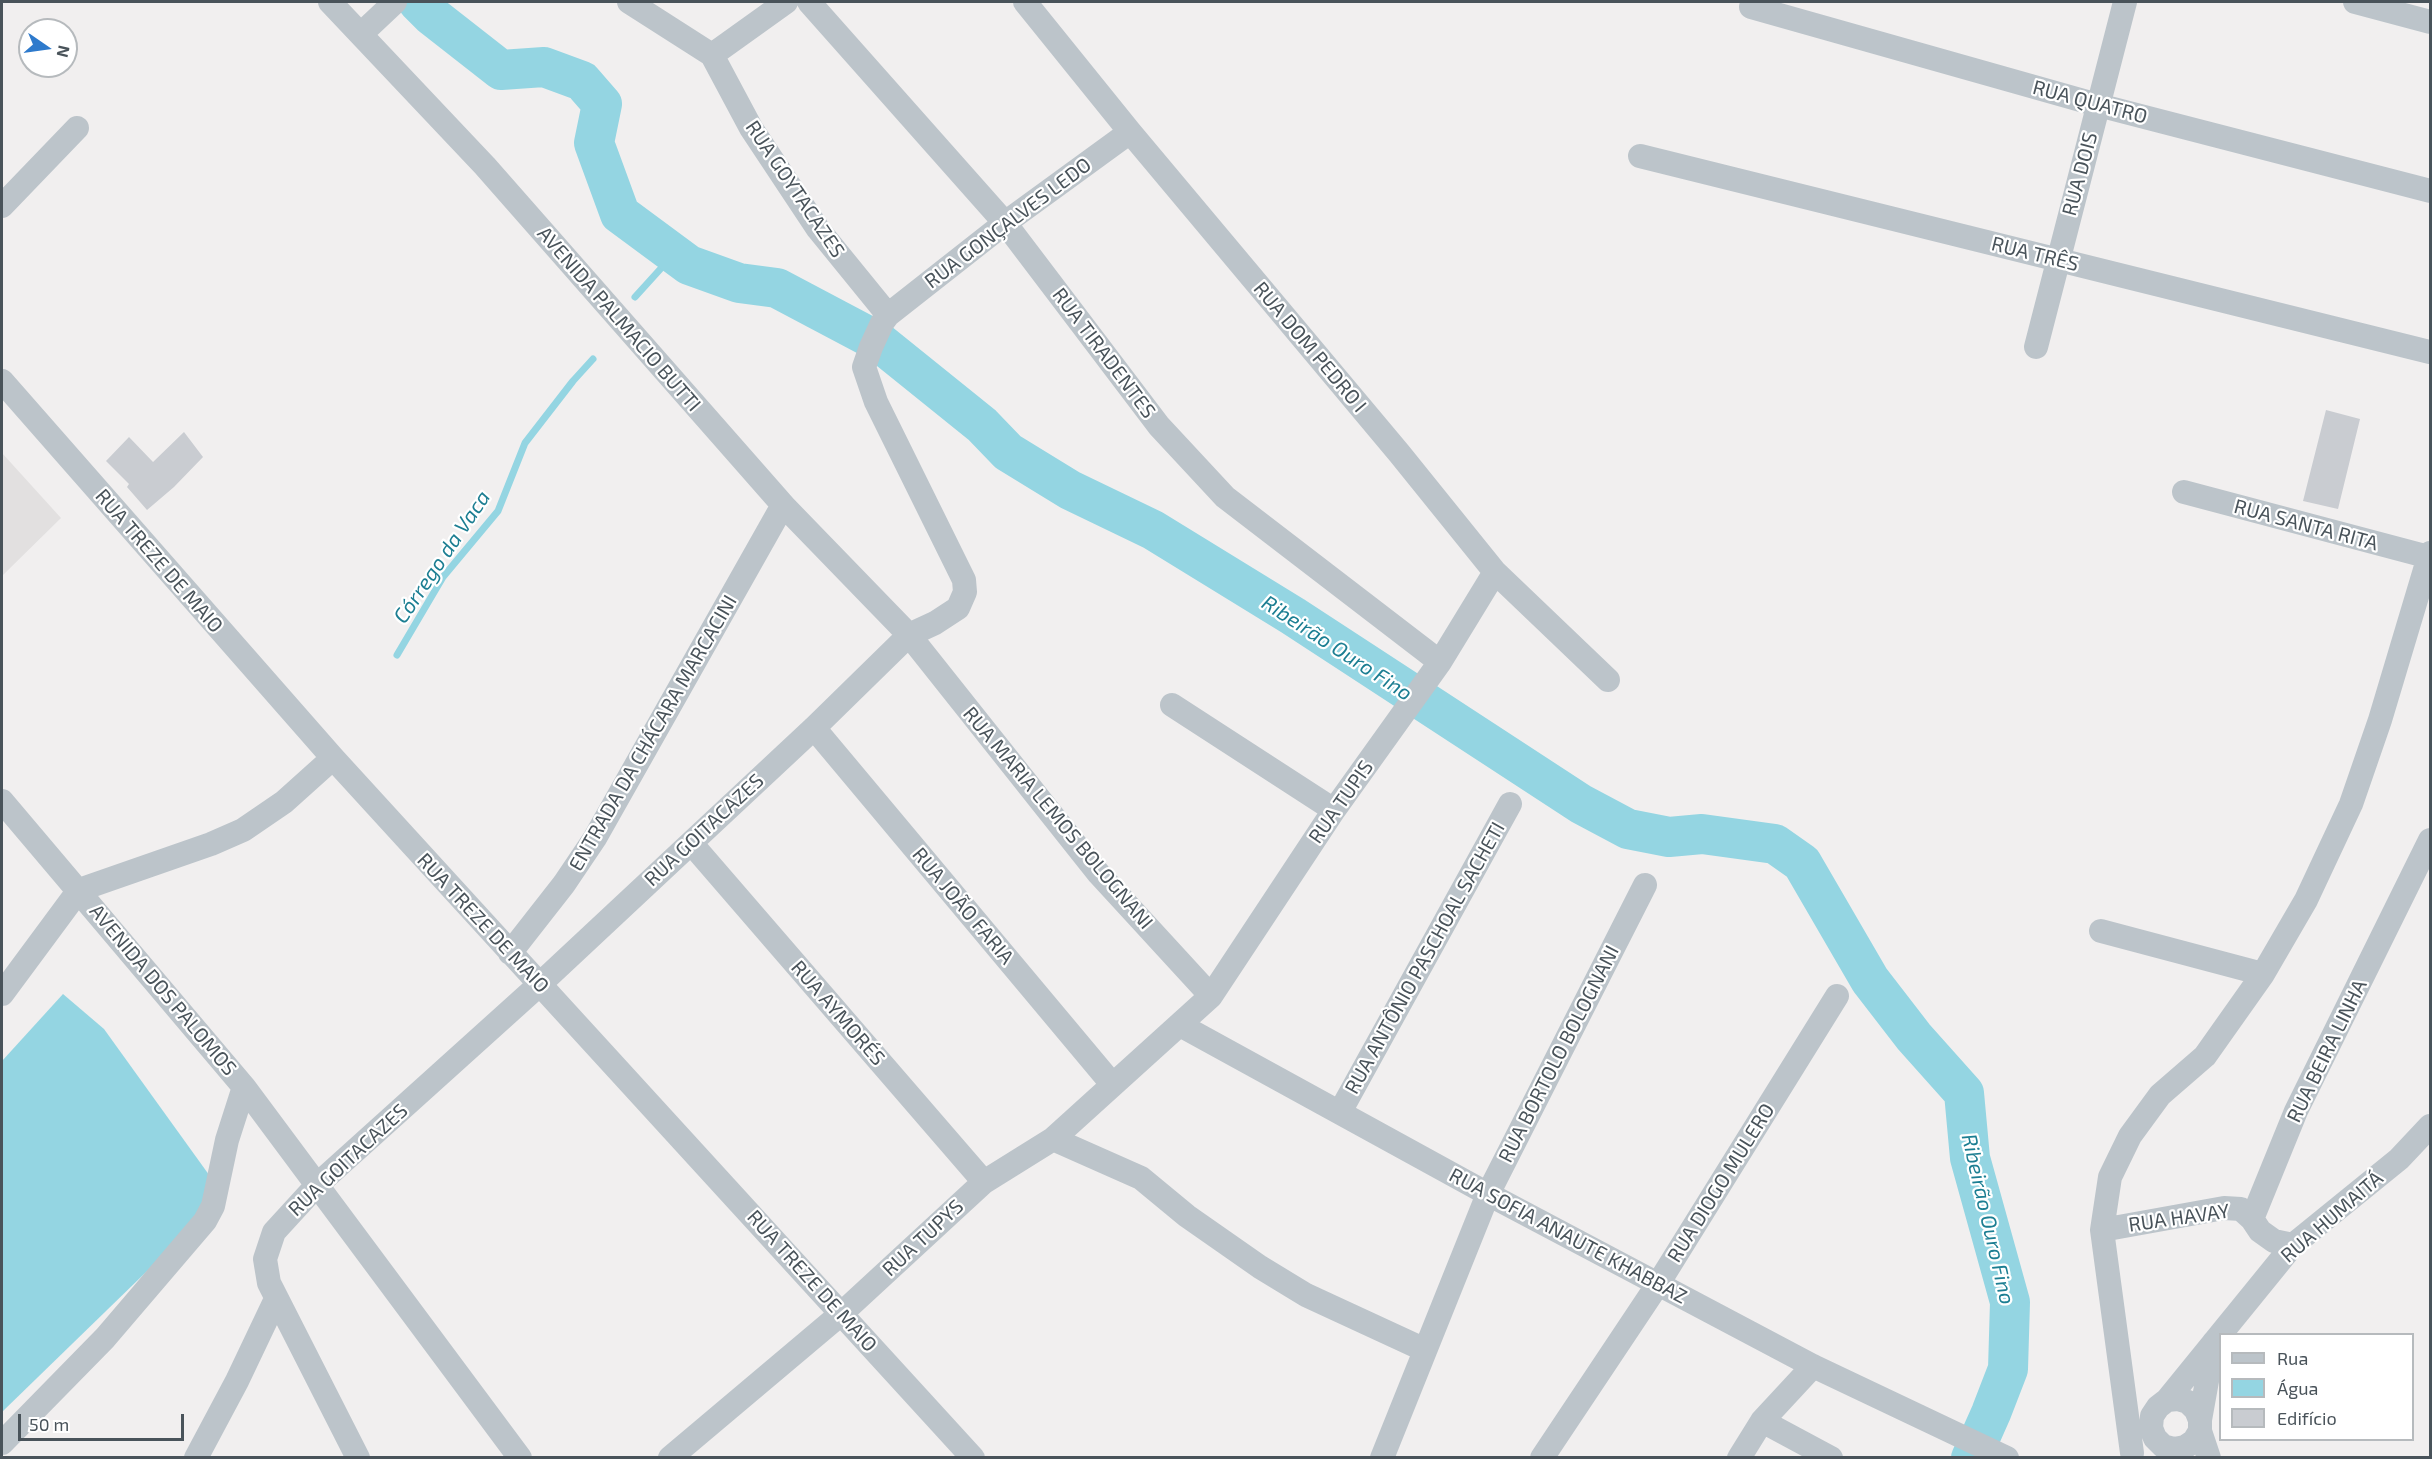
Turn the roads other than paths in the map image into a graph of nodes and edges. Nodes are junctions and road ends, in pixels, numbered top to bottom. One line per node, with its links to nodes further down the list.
1 (330, 2): 11 (street, AVENIDA PALMACIO BUTTI)
2 (395, 2): 11 (street)
3 (629, 2): 12 (street)
4 (786, 2): 12 (street)
5 (809, 2): 19 (street, RUA TIRADENTES)
6 (1025, 2): 15 (street, RUA DOM PEDRO I)
7 (2125, 2): 13 (street, RUA DOIS)
8 (2355, 2): 10 (street)
9 (1751, 6): 13 (street, RUA QUATRO)
10 (2430, 22)
11 (361, 34): 26 (street, AVENIDA PALMACIO BUTTI)
12 (712, 55): 21 (street, RUA GOYTACAZES)
13 (2098, 105): 17 (street, RUA QUATRO); 20 (street, RUA DOIS)
14 (77, 128): 18 (street)
15 (1130, 132): 19 (street, RUA GONÇALVES LEDO); 28 (street, RUA DOM PEDRO I)
16 (1640, 156): 20 (street, RUA TRÊS)
17 (2430, 191)
18 (2, 206)
19 (1005, 223): 21 (street, RUA GONÇALVES LEDO); 30 (street, RUA TIRADENTES)
20 (2058, 260): 22 (street, RUA DOIS); 23 (street, RUA TRÊS)
21 (883, 323): 29 (street, RUA GOITACAZES)
22 (2036, 347)
23 (2430, 352)
24 (2, 381): 34 (street, RUA TREZE DE MAIO)
25 (2184, 492): 27 (street, RUA SANTA RITA)
26 (783, 505): 29 (street, AVENIDA PALMACIO BUTTI); 43 (street, ENTRADA DA CHÁCARA MARCACINI)
27 (2430, 555): 44 (street)
28 (1495, 572): 30 (street, RUA TUPIS); 31 (street, RUA DOM PEDRO I)
29 (909, 635): 33 (street, RUA GOITACAZES); 47 (street, RUA MARIA LEMOS BOLOGNANI)
30 (1434, 670): 37 (street, RUA TUPIS)
31 (1608, 680)
32 (1172, 705): 37 (street)
33 (814, 728): 39 (street, RUA GOITACAZES); 50 (street, RUA JOÃO FARIA)
34 (333, 758): 41 (street); 43 (street, RUA TREZE DE MAIO)
35 (2, 801): 41 (street, AVENIDA DOS PALOMOS)
36 (1510, 804): 52 (street, RUA ANTÔNIO PASCHOAL SACHETI)
37 (1334, 810): 47 (street, RUA TUPIS)
38 (2430, 840): 58 (street, RUA BEIRA LINHA)
39 (691, 843): 45 (street, RUA GOITACAZES); 55 (street, RUA AYMORÉS)
40 (1644, 885): 57 (street, RUA BORTOLO BOLOGNANI)
41 (79, 890): 46 (street); 51 (street, AVENIDA DOS PALOMOS)
42 (2101, 931): 44 (street)
43 (510, 953): 45 (street, RUA TREZE DE MAIO)
44 (2263, 974): 59 (street)
45 (540, 984): 56 (street, RUA GOITACAZES); 63 (street, RUA TREZE DE MAIO)
46 (2, 994)
47 (1211, 996): 49 (street, RUA TUPIS)
48 (1837, 996): 61 (street, RUA DIOGO MULERO)
49 (1180, 1025): 50 (street, RUA TUPYS); 52 (street, RUA SOFIA ANAUTE KHABBAZ)
50 (1112, 1084): 54 (street, RUA TUPYS)
51 (244, 1087): 56 (street, AVENIDA DOS PALOMOS); 73 (street)
52 (1340, 1112): 57 (street, RUA SOFIA ANAUTE KHABBAZ)
53 (2430, 1126): 60 (street, RUA HUMAITÁ)
54 (1053, 1139): 55 (street, RUA TUPYS); 67 (street)
55 (984, 1182): 63 (street, RUA TUPYS)
56 (317, 1185): 62 (street, RUA GOITACAZES); 77 (street, AVENIDA DOS PALOMOS)
57 (1488, 1194): 61 (street, RUA SOFIA ANAUTE KHABBAZ); 67 (street, RUA BORTOLO BOLOGNANI)
58 (2252, 1219): 59 (street, RUA HAVAY); 60 (street)
59 (2102, 1230): 74 (street)
60 (2293, 1245): 64 (street, RUA HUMAITÁ)
61 (1658, 1284): 68 (street, RUA SOFIA ANAUTE KHABBAZ); 81 (street, RUA DIOGO MULERO)
62 (276, 1299): 75 (street); 76 (street)
63 (842, 1313): 78 (street, RUA TUPYS); 79 (street, RUA TREZE DE MAIO)
64 (2220, 1333)
65 (2219, 1334): 66 (street, RUA HUMAITÁ)
66 (2214, 1340): 69 (street, RUA HUMAITÁ); 71 (street, RUA HUMAITÁ)
67 (1425, 1350): 80 (street, RUA BORTOLO BOLOGNANI)
68 (1813, 1366): 70 (street); 84 (street, RUA SOFIA ANAUTE KHABBAZ)
69 (2167, 1400): 71 (street); 72 (street, RUA HUMAITÁ)
70 (1762, 1421): 82 (street); 83 (street)
71 (2200, 1426): 72 (street); 85 (street)
72 (2155, 1438): 74 (street)
73 (2, 1443)
74 (2129, 1455)
75 (196, 1458)
76 (358, 1458)
77 (520, 1458)
78 (670, 1458)
79 (973, 1458)
80 (1382, 1458)
81 (1542, 1458)
82 (1739, 1458)
83 (1831, 1458)
84 (2007, 1458)
85 (2210, 1458)

